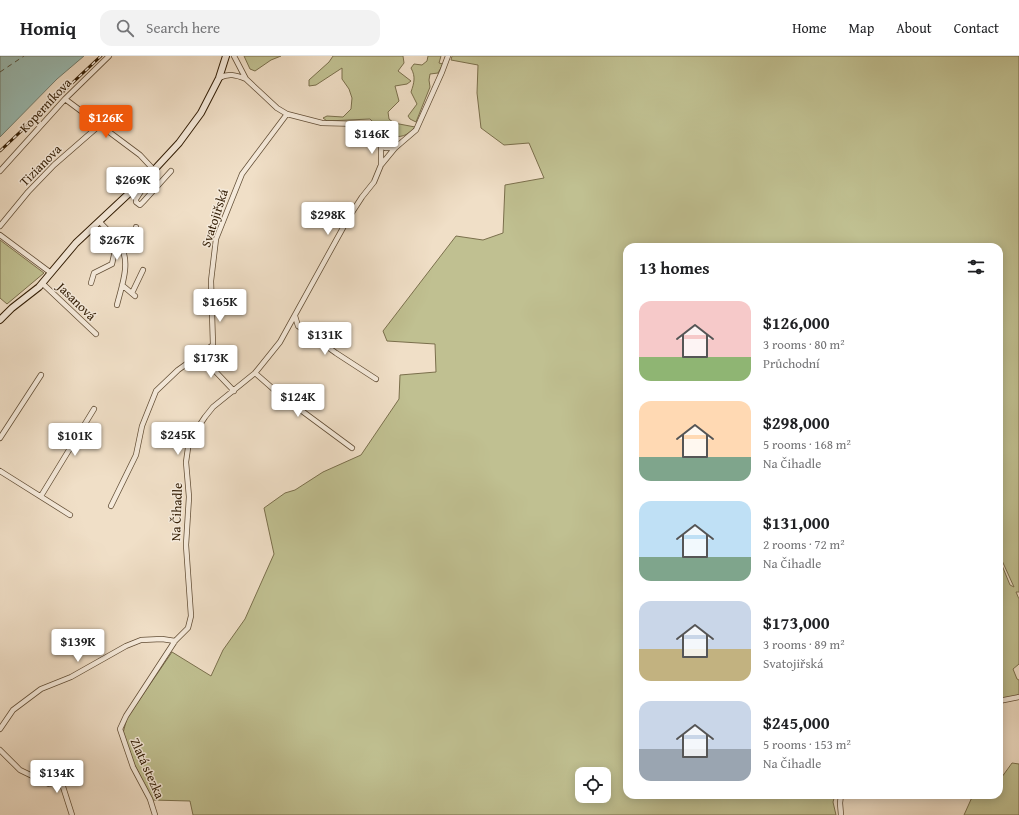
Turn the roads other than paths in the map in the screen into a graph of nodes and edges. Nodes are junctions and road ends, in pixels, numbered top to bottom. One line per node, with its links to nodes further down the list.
1 (109, 56): 7 (street, Koperníkova)
2 (226, 56): 5 (main road)
3 (234, 56): 6 (street)
4 (448, 56): 11 (street, Na Čihadle)
5 (218, 78): 6 (street); 13 (main road)
6 (246, 79): 8 (street)
7 (65, 99): 9 (street); 14 (street, Koperníkova)
8 (287, 114): 10 (street); 32 (street, Svatojiřská)
9 (101, 124): 13 (street); 18 (street, Tizianova)
10 (381, 145): 11 (street); 12 (street)
11 (394, 148): 12 (street, Na Čihadle)
12 (380, 165): 29 (street, Na Čihadle)
13 (154, 170): 16 (main road)
14 (0, 171)
15 (171, 171): 16 (street)
16 (148, 175): 17 (main road)
17 (99, 221): 21 (street); 24 (main road)
18 (0, 226)
19 (136, 227): 22 (street)
20 (0, 236): 24 (street)
21 (117, 242): 22 (street); 26 (street)
22 (122, 248): 27 (street)
23 (144, 270): 27 (street)
24 (51, 274): 25 (main road)
25 (42, 282): 30 (main road); 31 (street, Jasanová)
26 (91, 283)
27 (122, 285): 28 (street)
28 (117, 305)
29 (295, 316): 35 (street, Na Čihadle); 37 (street)
30 (0, 320)
31 (96, 334)
32 (213, 345): 33 (street); 34 (street, Svatojiřská)
33 (191, 360): 34 (street); 44 (street)
34 (215, 371): 38 (street)
35 (255, 373): 38 (street, Na Čihadle); 41 (street)
36 (41, 375): 40 (street)
37 (376, 379)
38 (234, 391): 46 (street, Na Čihadle)
39 (94, 409): 43 (street)
40 (0, 438)
41 (352, 448)
42 (0, 471): 43 (street)
43 (41, 496): 45 (street)
44 (111, 506)
45 (70, 515)
46 (175, 642): 49 (street); 50 (street, Na Čihadle)
47 (1019, 697): 48 (street)
48 (1003, 700)
49 (0, 729)
50 (120, 729): 56 (street, Zlatá stezka)
51 (0, 750): 53 (street)
52 (57, 768): 55 (street)
53 (52, 783)
54 (841, 799): 57 (street)
55 (72, 815)
56 (155, 815)
57 (841, 815)

